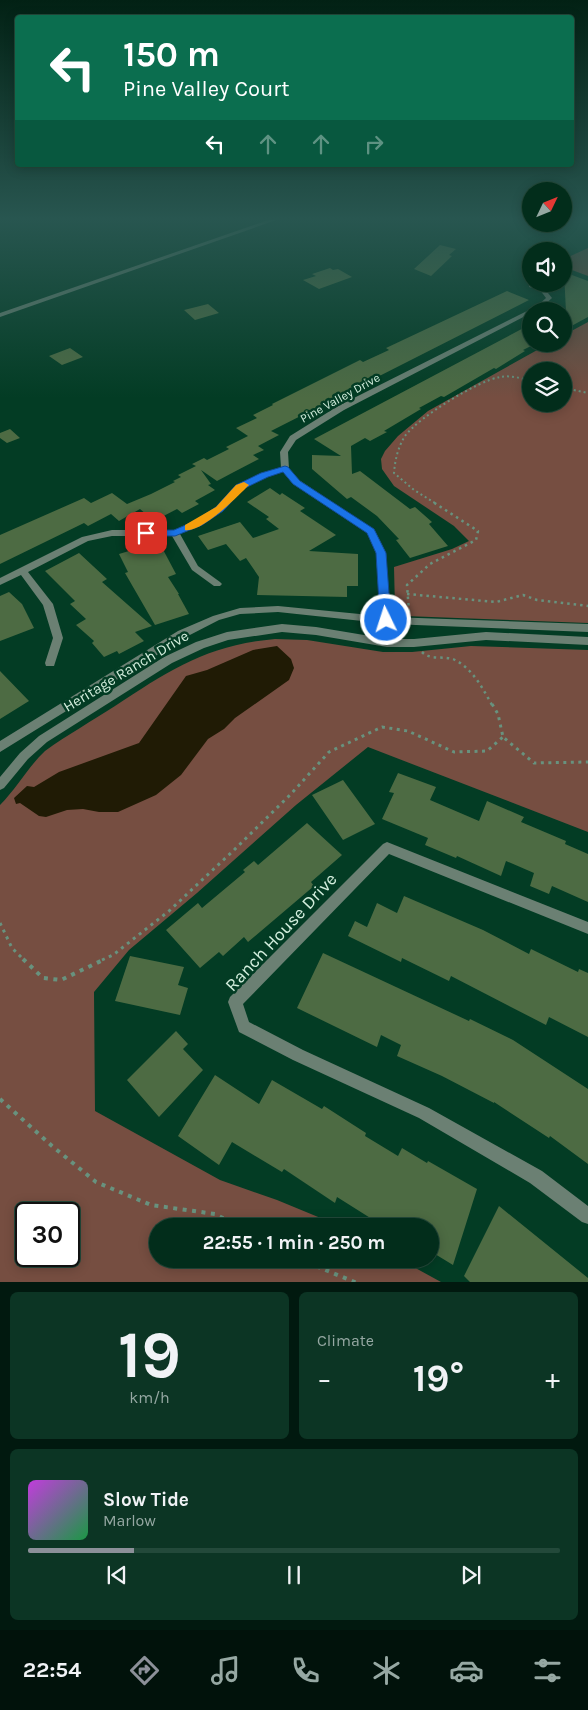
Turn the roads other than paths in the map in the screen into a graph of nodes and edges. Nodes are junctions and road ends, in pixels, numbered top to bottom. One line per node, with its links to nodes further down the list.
1 (107, 278): 3 (street)
2 (544, 292): 4 (street, Pine Valley Drive)
3 (0, 315)
4 (285, 468): 5 (street); 9 (street)
5 (175, 533): 6 (street); 8 (street)
6 (22, 571): 7 (street); 13 (street)
7 (0, 582)
8 (217, 584)
9 (386, 620): 10 (street, Heritage Ranch Drive); 12 (street); 14 (street, Heritage Ranch Drive)
10 (588, 628)
11 (588, 641): 12 (street, Heritage Ranch Drive)
12 (387, 643): 15 (street, Heritage Ranch Drive)
13 (50, 664)
14 (0, 746)
15 (0, 785)
16 (588, 928): 17 (street, Ranch House Drive)
17 (588, 1216)

